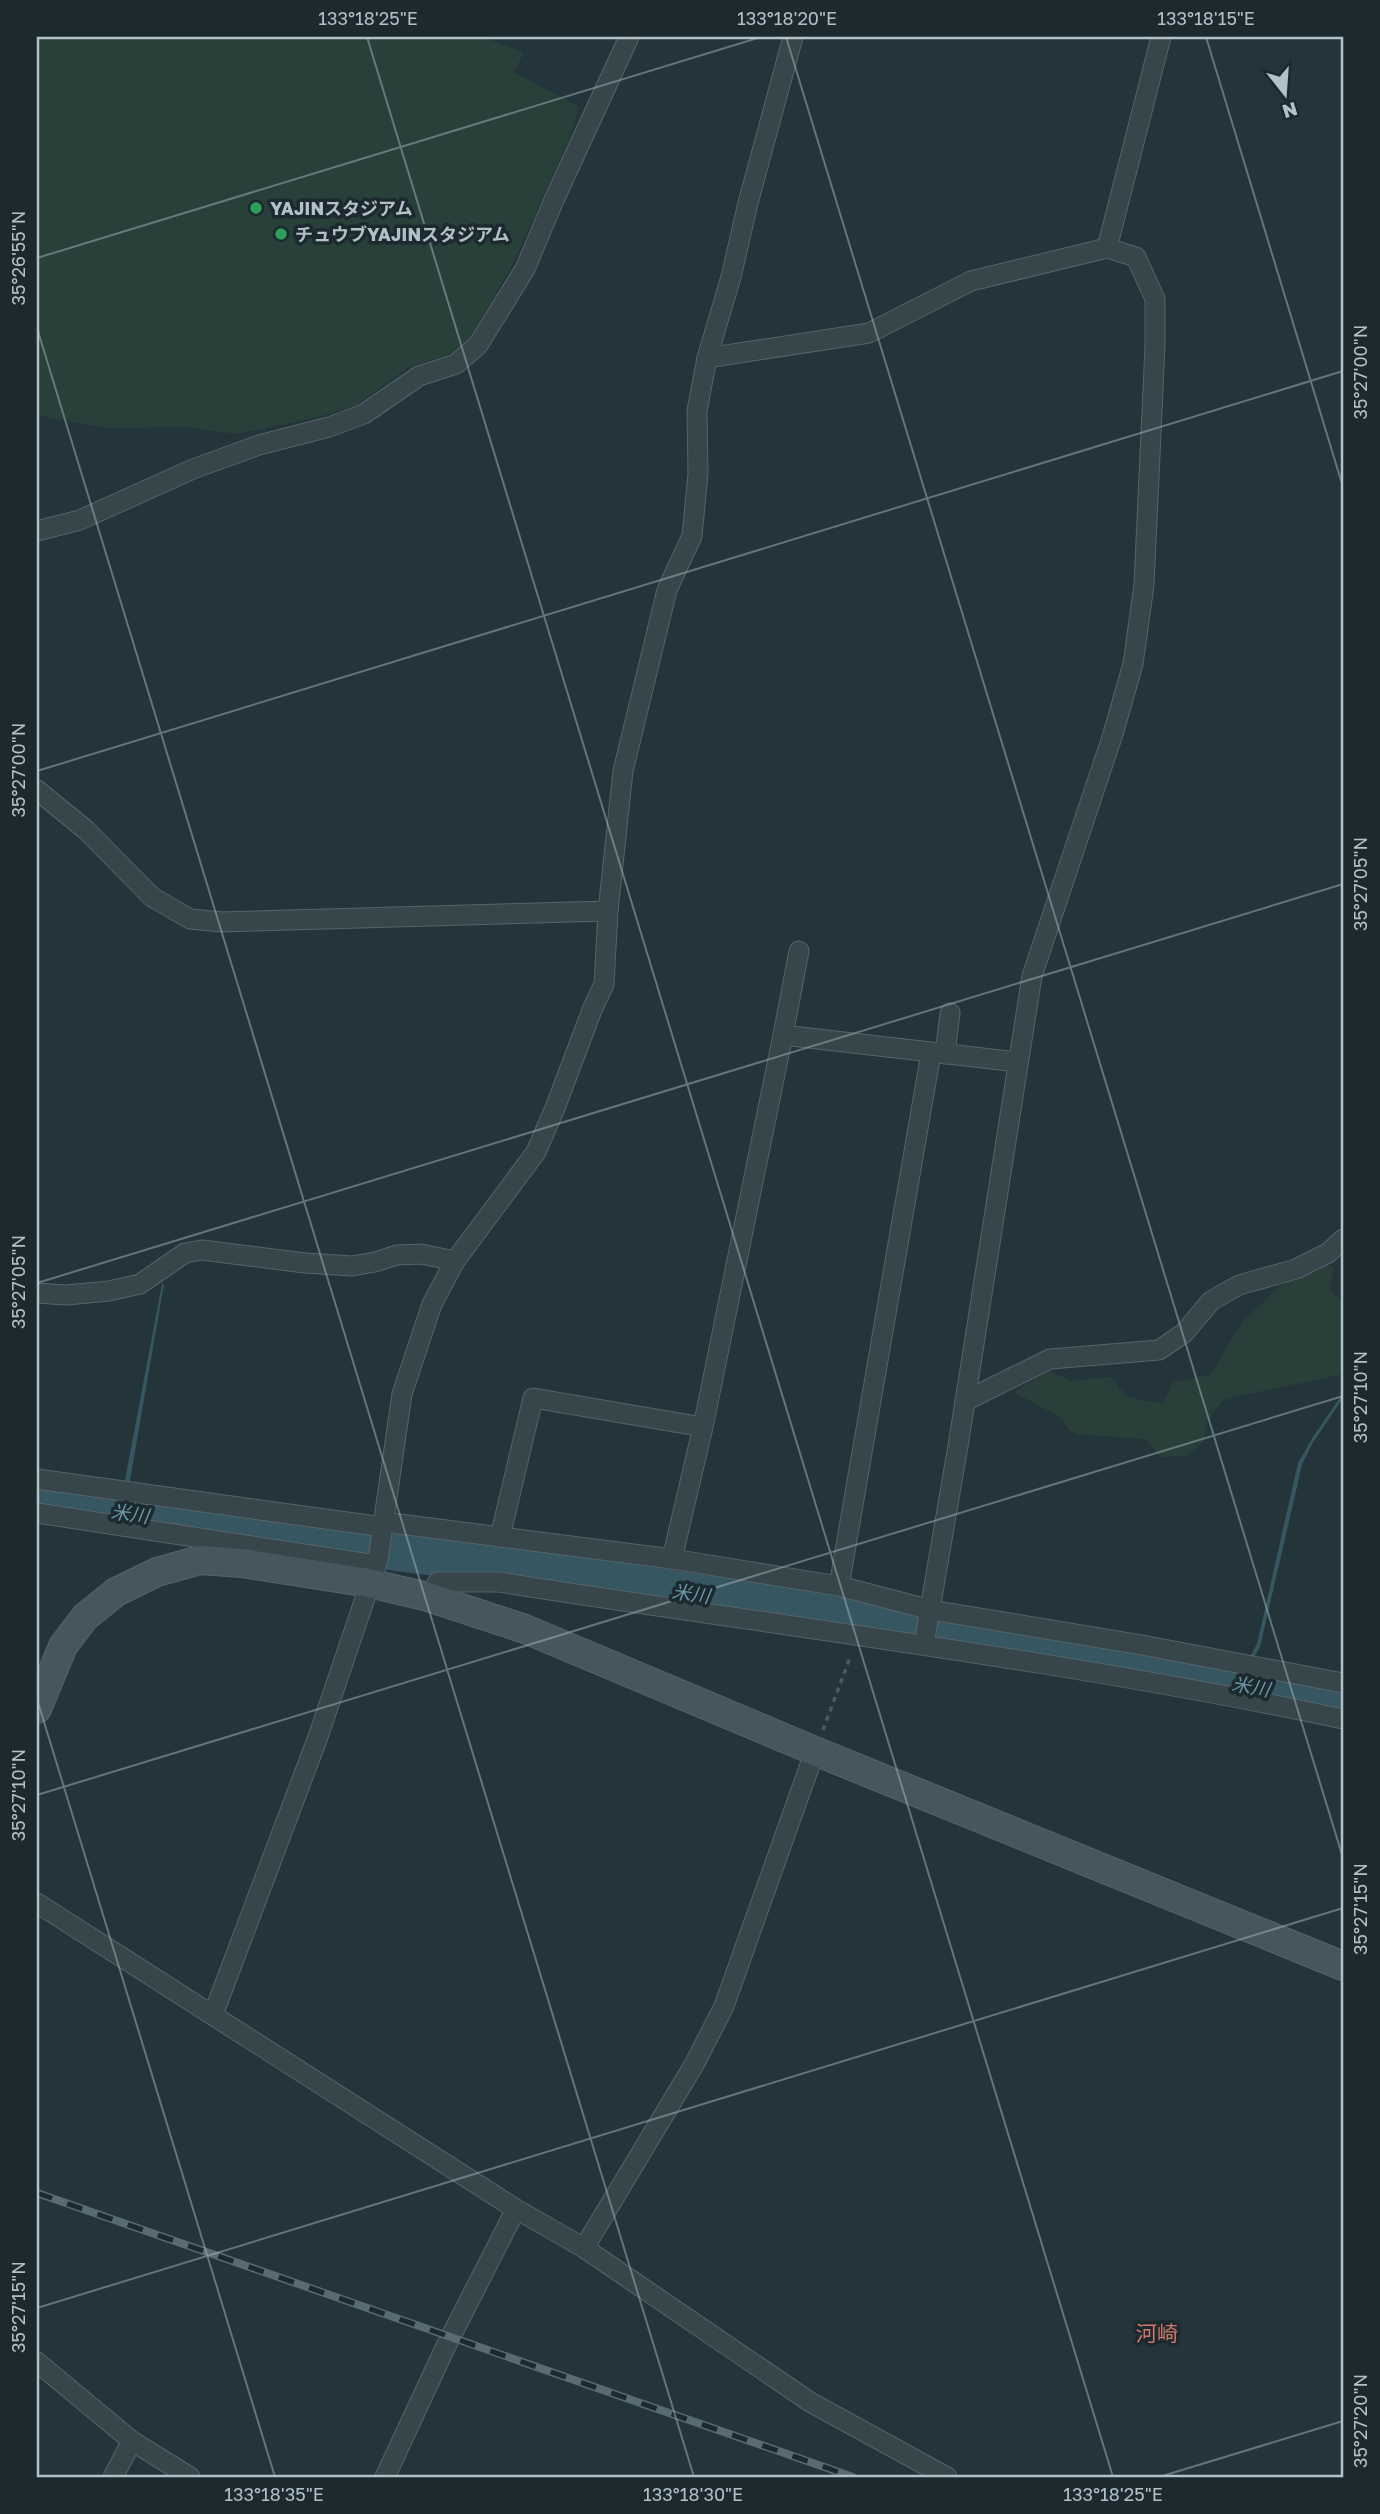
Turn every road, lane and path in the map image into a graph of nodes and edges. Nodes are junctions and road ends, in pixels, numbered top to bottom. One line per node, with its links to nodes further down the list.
1 (629, 37): 6 (street)
2 (792, 37): 5 (street)
3 (1161, 37): 4 (street)
4 (1107, 248): 5 (street); 13 (street)
5 (707, 358): 8 (street)
6 (38, 535)
7 (37, 790): 8 (street)
8 (608, 911): 15 (street)
9 (799, 951): 11 (street)
10 (950, 1013): 12 (street)
11 (783, 1035): 12 (street); 18 (street)
12 (938, 1054): 13 (street); 25 (street)
13 (1018, 1062): 17 (street)
14 (1343, 1239): 17 (street)
15 (456, 1261): 16 (street); 21 (street)
16 (37, 1293)
17 (965, 1401): 27 (street)
18 (703, 1427): 22 (street); 23 (street)
19 (37, 1479): 21 (street)
20 (37, 1513): 24 (street)
21 (383, 1528): 22 (street); 24 (street)
22 (500, 1537): 23 (street)
23 (673, 1559): 25 (street)
24 (374, 1569): 26 (street); 31 (street); 36 (street)
25 (839, 1586): 27 (street)
26 (428, 1597): 28 (street); 33 (street)
27 (931, 1610): 29 (street); 30 (street)
28 (858, 1637): 29 (street); 33 (path)
29 (924, 1644): 32 (street)
30 (1343, 1683)
31 (37, 1709)
32 (1343, 1720)
33 (815, 1751): 35 (street); 38 (street)
34 (37, 1903): 36 (street)
35 (1343, 1965)
36 (213, 2015): 37 (street)
37 (516, 2209): 38 (street); 43 (street)
38 (584, 2248): 44 (street)
39 (37, 2362): 40 (street)
40 (132, 2441): 41 (street); 42 (street)
41 (113, 2477)
42 (190, 2477)
43 (385, 2477)
44 (947, 2477)

